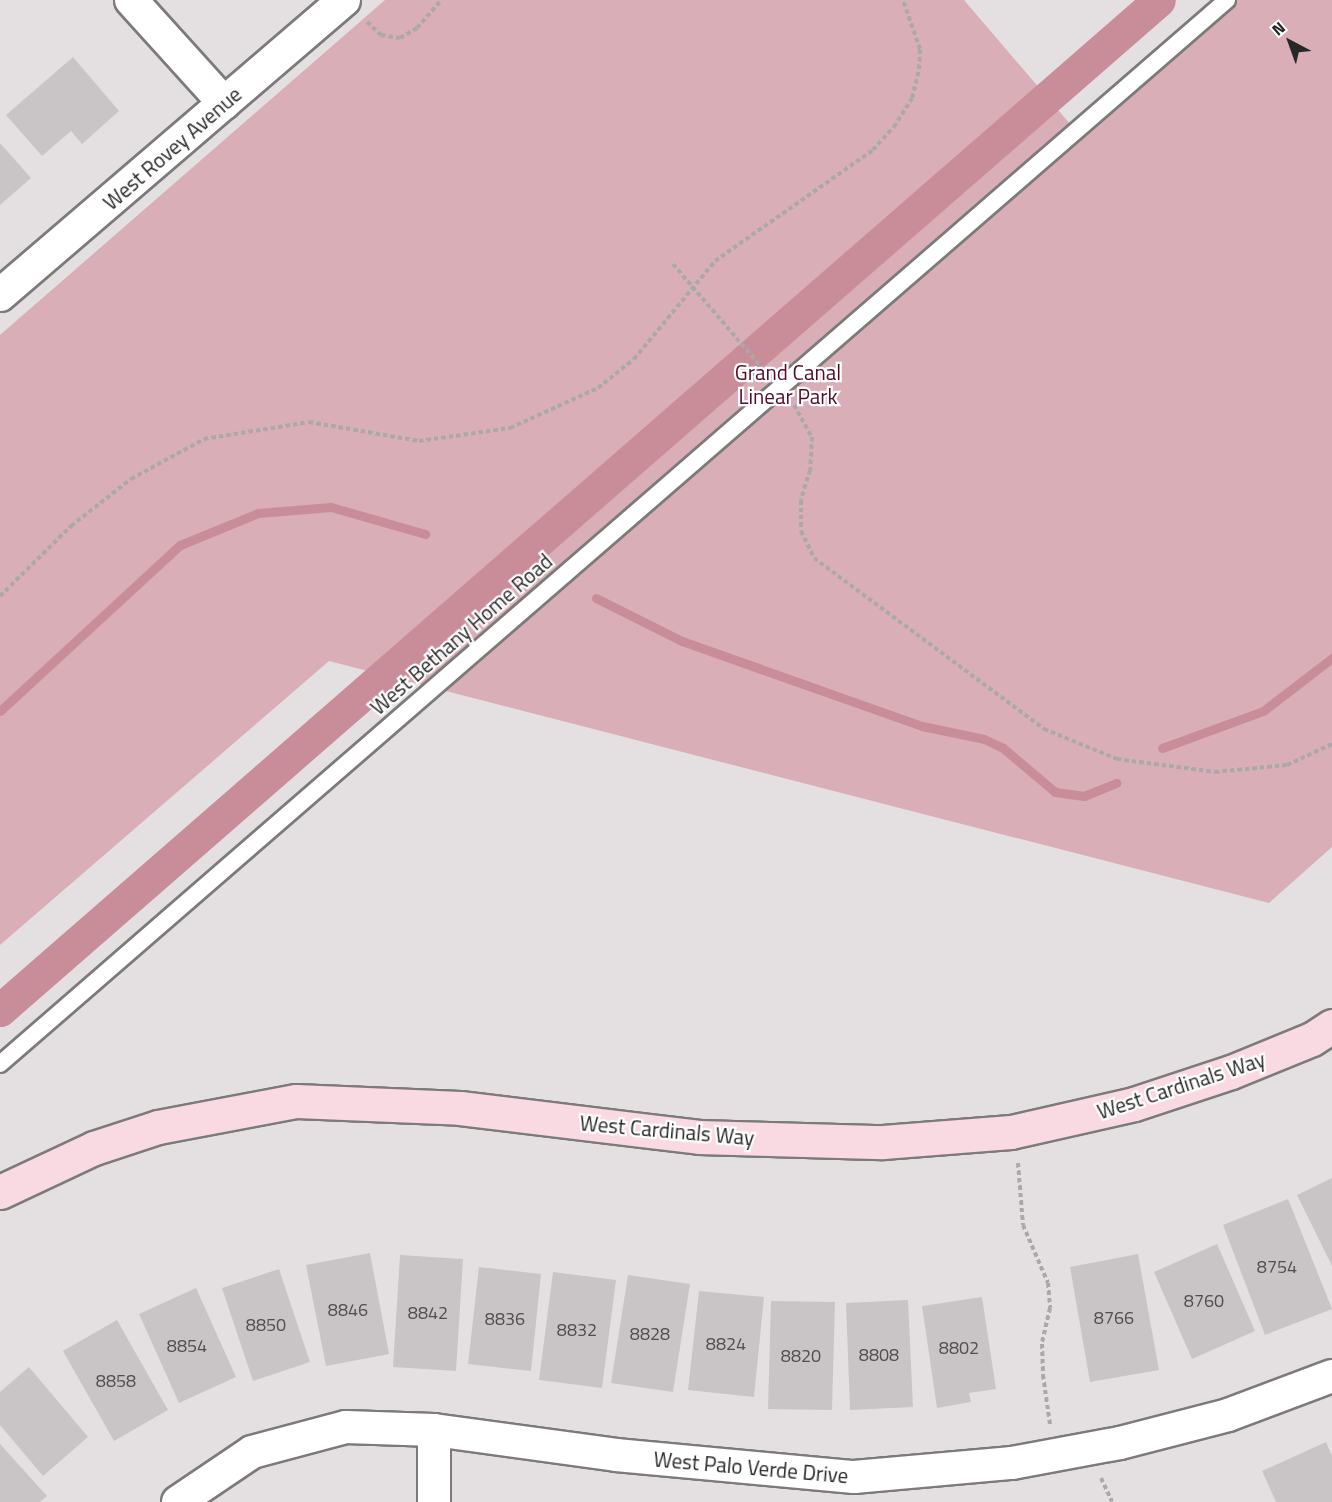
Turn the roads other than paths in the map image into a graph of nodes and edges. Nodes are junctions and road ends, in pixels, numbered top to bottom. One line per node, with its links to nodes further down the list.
1 (131, 0): 4 (street)
2 (1227, 0): 7 (lane, West Bethany Home Road)
3 (354, 9): 4 (street, West Rovey Avenue)
4 (224, 103): 5 (street, West Rovey Avenue)
5 (0, 295)
6 (1332, 1026): 8 (main road, West Cardinals Way)
7 (0, 1064)
8 (0, 1192)
9 (1332, 1376): 11 (street, West Palo Verde Drive)
10 (434, 1430): 11 (street, West Palo Verde Drive); 12 (street, West Palo Verde Drive); 13 (street)
11 (857, 1489)
12 (178, 1502)
13 (434, 1502)

